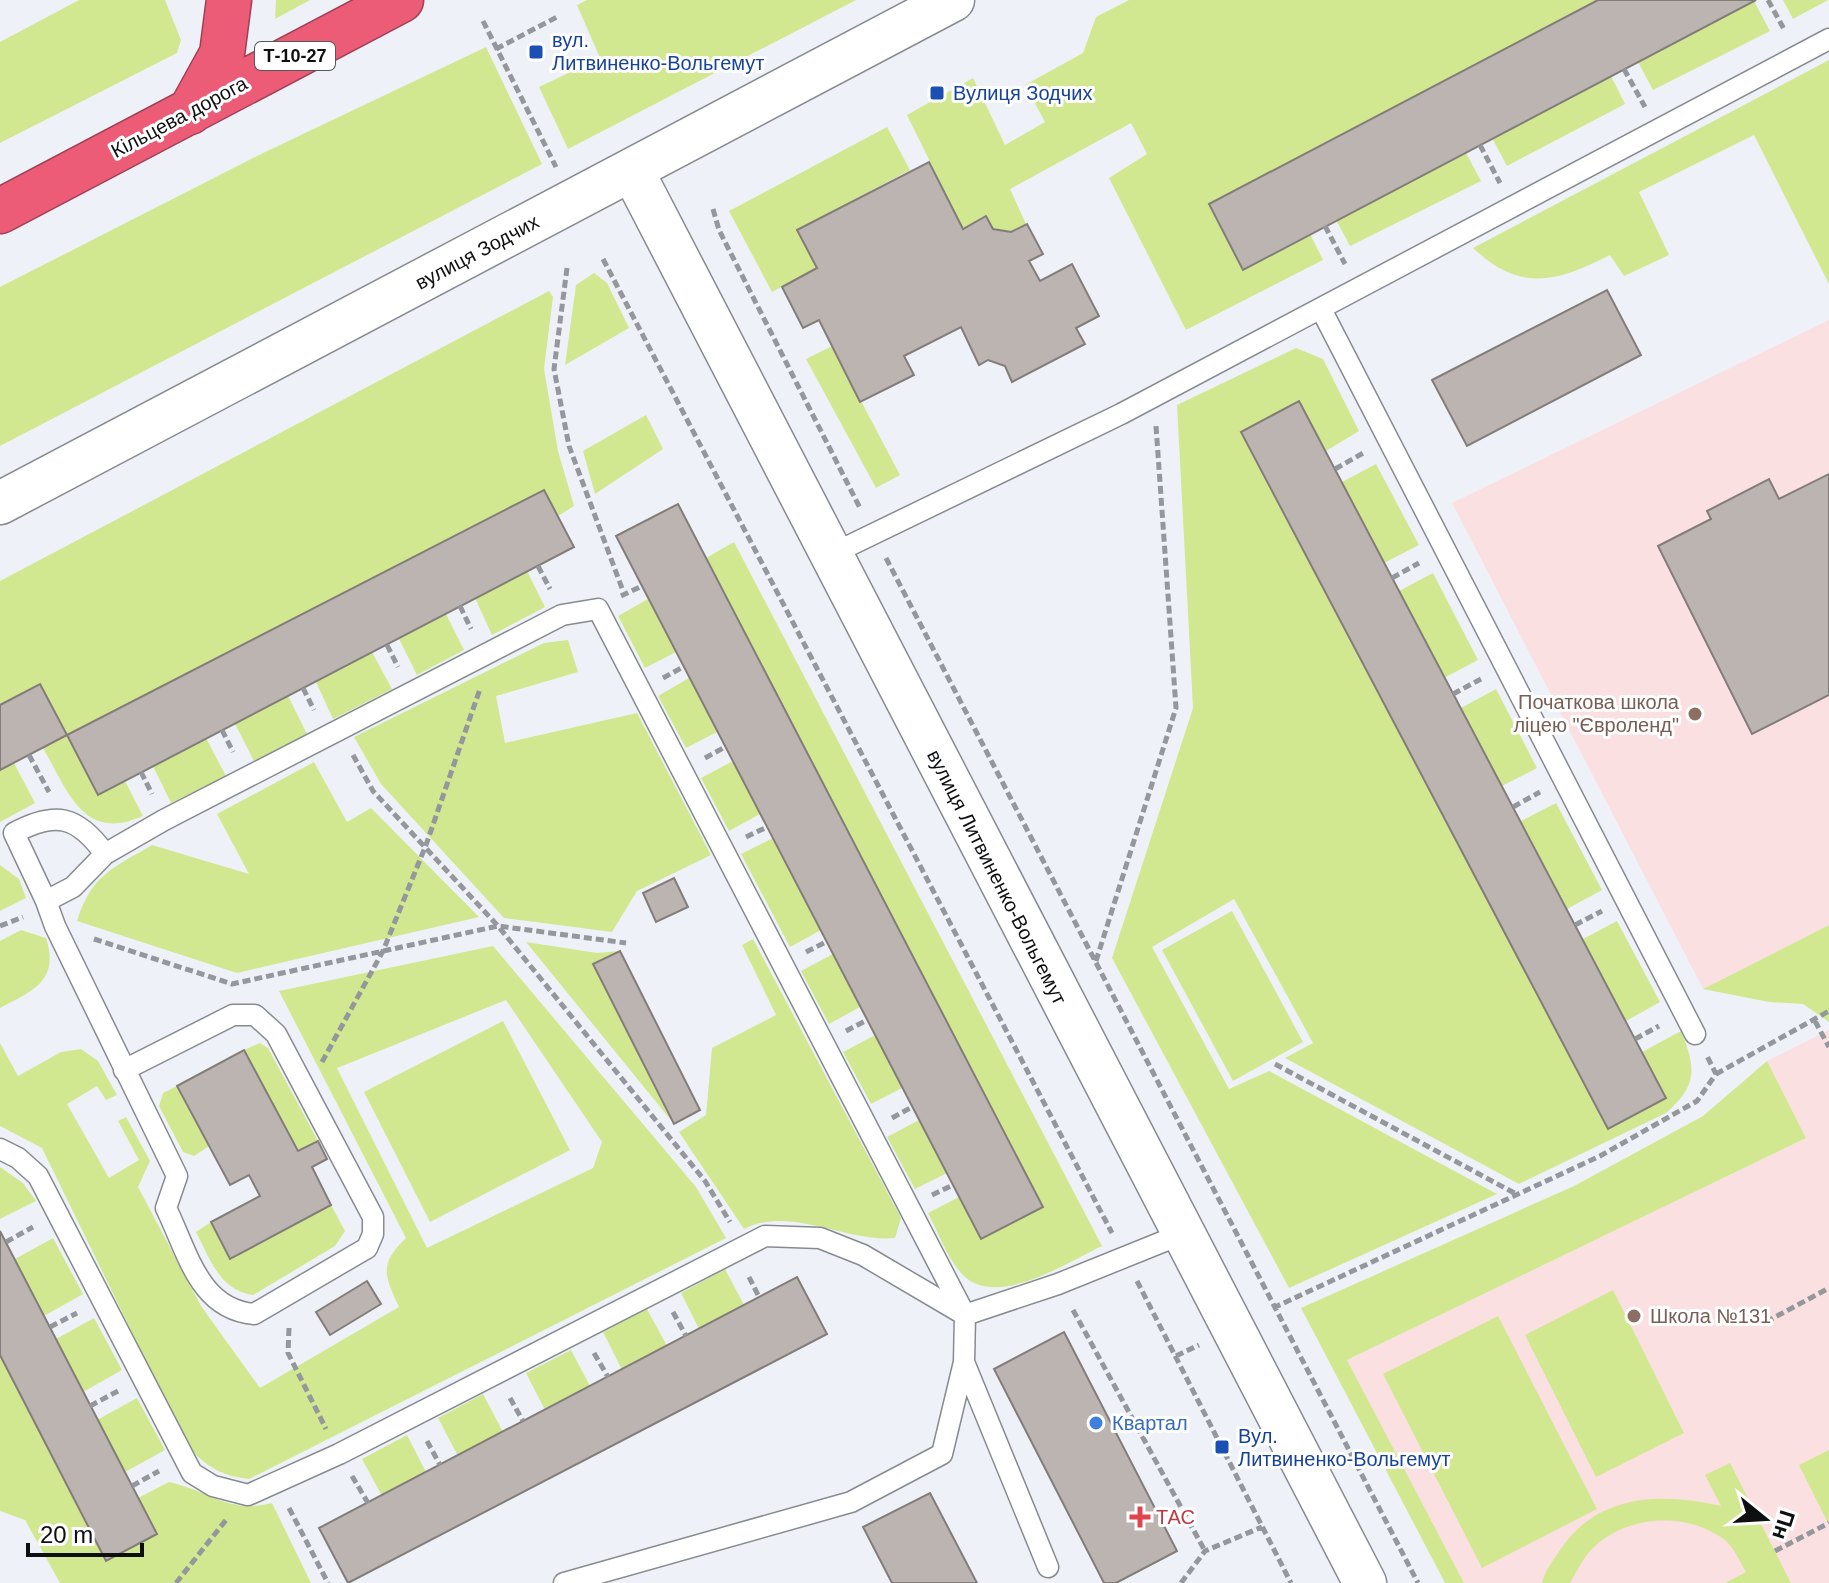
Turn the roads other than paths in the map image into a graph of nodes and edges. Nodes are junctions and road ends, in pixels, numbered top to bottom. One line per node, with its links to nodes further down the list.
1 (229, 0): 5 (highway)
2 (401, 0): 5 (highway, Кільцева дорога / Т-10-27)
3 (953, 0): 6 (street, вулиця Зодчих)
4 (1829, 39): 8 (lane)
5 (190, 112): 7 (highway, Кільцева дорога / Т-10-27)
6 (632, 170): 9 (street, вулиця Зодчих); 10 (street, вулиця Литвиненко-Вольгемут)
7 (0, 211)
8 (1321, 309): 10 (lane); 14 (lane)
9 (0, 503)
10 (830, 555): 17 (street, вулиця Литвиненко-Вольгемут)
11 (7, 837): 12 (lane); 13 (lane)
12 (105, 854): 13 (lane); 18 (lane)
13 (46, 901): 15 (lane)
14 (1695, 1034)
15 (124, 1070): 15 (lane)
16 (0, 1149): 18 (lane)
17 (1182, 1234): 18 (lane); 22 (street, вулиця Литвиненко-Вольгемут)
18 (965, 1315): 19 (lane)
19 (964, 1362): 20 (lane); 21 (lane)
20 (1048, 1567)
21 (564, 1583)
22 (1365, 1583)

